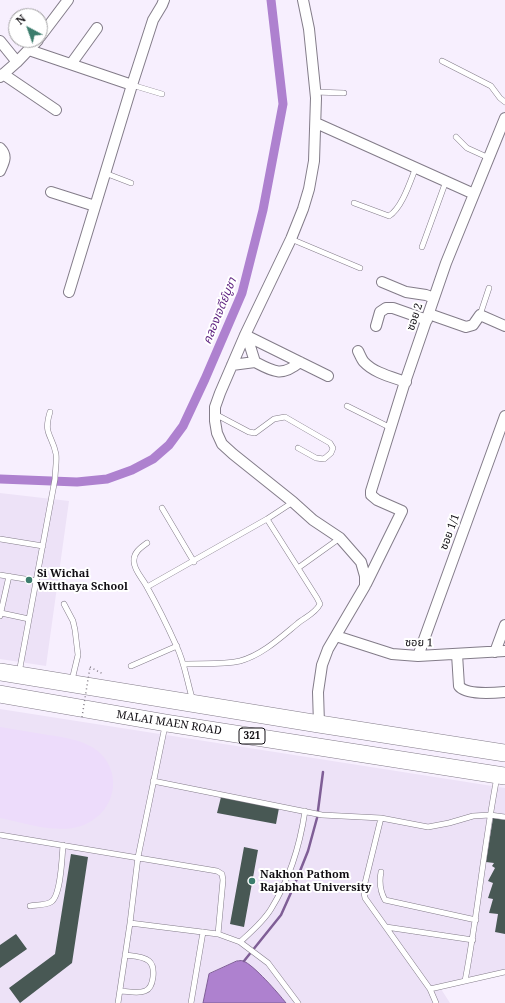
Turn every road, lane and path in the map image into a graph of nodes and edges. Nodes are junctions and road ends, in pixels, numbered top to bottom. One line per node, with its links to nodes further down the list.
1 (68, 0): 4 (street)
2 (164, 0): 12 (street)
3 (303, 0): 13 (street)
4 (48, 26)
5 (97, 28): 10 (street)
6 (0, 41): 9 (street)
7 (29, 50): 9 (street); 10 (street)
8 (442, 61): 16 (lane)
9 (17, 62): 11 (street)
10 (71, 64): 12 (street)
11 (1, 75): 17 (street)
12 (132, 85): 15 (lane); 25 (street)
13 (315, 92): 14 (lane); 19 (street)
14 (344, 93)
15 (162, 94)
16 (505, 102)
17 (56, 110)
18 (505, 118): 22 (street, ซอย 2)
19 (316, 123): 23 (street); 32 (street)
20 (456, 137): 22 (lane)
21 (0, 148): 24 (street)
22 (488, 158): 29 (street, ซอย 2)
23 (416, 167): 26 (street); 30 (lane)
24 (0, 171)
25 (105, 173): 27 (lane); 31 (street)
26 (446, 181): 29 (street); 33 (lane)
27 (131, 183)
28 (51, 192): 31 (street)
29 (474, 194): 38 (street, ซอย 2)
30 (354, 203)
31 (95, 206): 37 (street)
32 (291, 239): 34 (lane); 43 (street)
33 (422, 247)
34 (360, 268)
35 (382, 282): 38 (street)
36 (489, 288): 39 (lane)
37 (69, 292)
38 (434, 298): 40 (street, ซอย 2)
39 (480, 316): 40 (street); 42 (street)
40 (428, 317): 41 (street); 49 (street, ซอย 2)
41 (376, 326)
42 (505, 326)
43 (246, 336): 45 (street); 46 (street); 47 (street)
44 (358, 351): 49 (street)
45 (255, 362): 46 (street); 47 (street)
46 (300, 362): 48 (street)
47 (232, 365): 52 (street)
48 (328, 376)
49 (406, 382): 54 (street, ซอย 2)
50 (347, 406): 54 (lane)
51 (50, 412): 62 (lane)
52 (215, 414): 55 (lane); 56 (street)
53 (505, 416): 78 (street, ซอย 1/1)
54 (392, 429): 68 (street, ซอย 2)
55 (298, 448)
56 (293, 502): 58 (lane); 59 (street)
57 (162, 508): 63 (lane)
58 (267, 519): 63 (lane); 64 (lane)
59 (340, 538): 64 (lane); 68 (street)
60 (0, 539): 62 (lane)
61 (147, 543): 69 (lane)
62 (43, 546): 67 (lane)
63 (194, 562): 69 (lane)
64 (298, 568): 79 (lane)
65 (0, 575): 66 (lane)
66 (9, 576): 67 (lane); 71 (lane)
67 (37, 581): 72 (lane)
68 (365, 586): 74 (street)
69 (147, 587): 75 (lane)
70 (64, 604): 84 (lane)
71 (1, 615): 72 (lane)
72 (29, 619): 83 (lane)
73 (505, 625): 76 (street)
74 (336, 636): 78 (street, ซอย 1); 90 (street)
75 (177, 646): 79 (lane); 80 (lane)
76 (500, 652): 77 (street, ซอย 1)
77 (457, 654): 78 (street, ซอย 1); 85 (street)
78 (418, 656)
79 (184, 664): 87 (lane)
80 (131, 666)
81 (90, 667): 88 (path, bridge)
82 (0, 672): 83 (highway, MALAI MAEN ROAD / 321)
83 (19, 675): 84 (highway, MALAI MAEN ROAD / 321)
84 (71, 683): 87 (highway, MALAI MAEN ROAD / 321)
85 (505, 692)
86 (0, 694): 89 (highway, MALAI MAEN ROAD / 321)
87 (194, 704): 90 (highway, MALAI MAEN ROAD / 321)
88 (82, 717)
89 (166, 723): 92 (highway, MALAI MAEN ROAD / 321); 93 (lane)
90 (319, 724): 91 (highway, MALAI MAEN ROAD / 321)
91 (505, 753)
92 (501, 776): 95 (lane)
93 (153, 781): 94 (lane); 100 (lane)
94 (307, 812): 97 (lane); 109 (lane)
95 (490, 814): 96 (lane); 97 (lane); 103 (lane)
96 (505, 817)
97 (381, 818): 105 (lane)
98 (0, 835): 99 (lane)
99 (63, 845): 100 (lane); 102 (lane)
100 (138, 857): 104 (lane); 107 (lane)
101 (381, 872): 103 (lane)
102 (30, 906)
103 (476, 920): 108 (lane)
104 (130, 923): 106 (lane); 110 (lane)
105 (386, 927): 108 (lane); 113 (lane)
106 (204, 932): 107 (lane); 116 (lane)
107 (218, 934): 109 (lane)
108 (473, 940): 112 (lane)
109 (241, 944): 117 (lane)
110 (125, 955): 114 (lane); 114 (lane)
111 (505, 972): 112 (lane)
112 (466, 981): 113 (lane)
113 (430, 989): 118 (lane)
114 (120, 991): 115 (lane)
115 (118, 1003)
116 (191, 1003)
117 (298, 1003)
118 (436, 1003)

